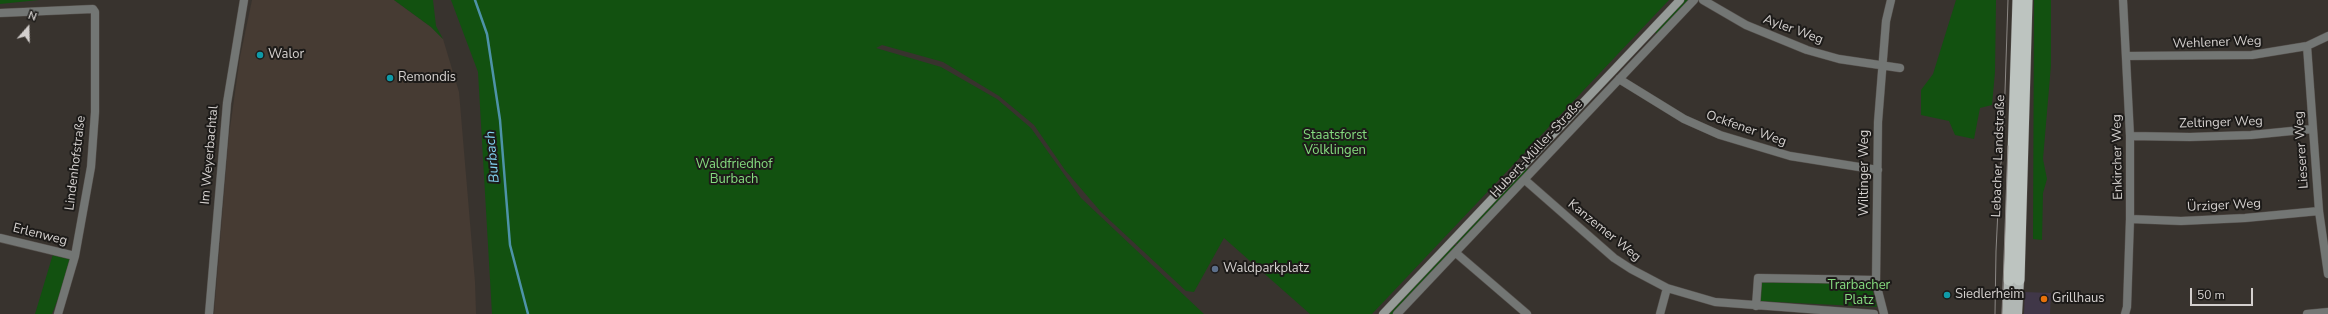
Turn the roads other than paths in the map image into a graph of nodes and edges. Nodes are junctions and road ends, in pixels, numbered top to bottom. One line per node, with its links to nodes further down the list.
1 (244, 0): 33 (street, Im Weyerbachtal)
2 (1680, 0): 34 (main road, Hubert-Müller-Straße)
3 (1694, 0): 15 (street, Hubert-Müller-Straße)
4 (1703, 0): 13 (street, Ayler Weg)
5 (1891, 0): 13 (street, Wiltinger Weg)
6 (2018, 0): 27 (highway, Lebacher Landstraße)
7 (2027, 0): 27 (highway, Lebacher Landstraße)
8 (2123, 0): 12 (street, Enkircher Weg)
9 (0, 13): 24 (street, Lindenhofstraße)
10 (2328, 36): 11 (street)
11 (2308, 46): 12 (street, Wehlener Weg); 16 (street, Lieserer Weg)
12 (2126, 56): 17 (street, Enkircher Weg)
13 (1882, 67): 14 (street); 18 (street, Wiltinger Weg)
14 (1900, 68)
15 (1618, 79): 18 (street, Ockfener Weg); 19 (street, Hubert-Müller-Straße)
16 (2312, 129): 17 (street, Zeltinger Weg); 20 (street, Lieserer Weg)
17 (2130, 136): 21 (street, Enkircher Weg)
18 (1878, 170): 26 (street, Wiltinger Weg)
19 (1525, 180): 23 (street, Hubert-Müller-Straße); 28 (street, Kanzemer Weg)
20 (2319, 211): 21 (street, Ürziger Weg); 25 (street, Lieserer Weg)
21 (2130, 219): 42 (street, Enkircher Weg)
22 (0, 238): 24 (street, Erlenweg)
23 (1456, 253): 35 (street, Hubert-Müller-Straße); 36 (street)
24 (75, 256): 32 (street, Lindenhofstraße)
25 (2328, 273)
26 (1876, 280): 29 (street); 39 (street)
27 (2014, 280): 40 (main road, Lebacher Landstraße); 41 (main road, Lebacher Landstraße)
28 (1667, 288): 29 (street, Kanzemer Weg); 37 (street)
29 (1756, 306): 30 (street, Kanzemer Weg)
30 (1769, 311): 38 (street)
31 (2328, 312): 43 (street)
32 (58, 314)
33 (209, 314)
34 (1384, 314)
35 (1397, 314)
36 (1527, 314)
37 (1660, 314)
38 (1874, 314)
39 (1884, 314)
40 (2007, 314)
41 (2017, 314)
42 (2125, 314)
43 (2307, 314)

